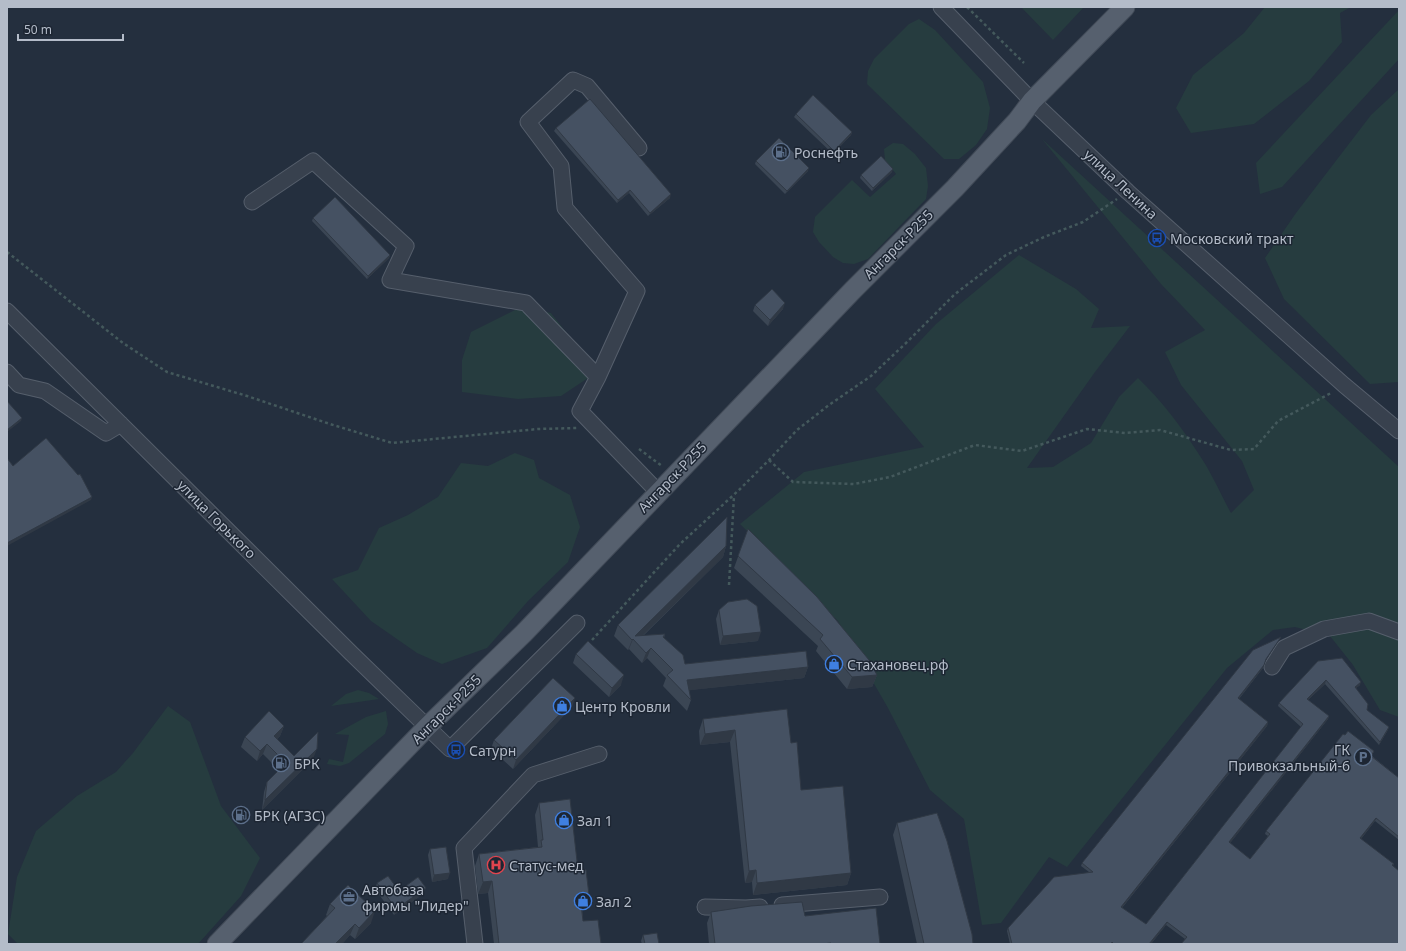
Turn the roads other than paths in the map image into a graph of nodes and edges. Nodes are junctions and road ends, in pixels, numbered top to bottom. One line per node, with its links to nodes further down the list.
1 (941, 7): 3 (street, улица Ленина)
2 (1125, 7): 3 (main road, Ангарск-Р255)
3 (1032, 101): 10 (street, улица Ленина); 11 (main road, Ангарск-Р255)
4 (639, 148): 8 (street)
5 (252, 202): 8 (street)
6 (7, 311): 9 (street, улица Горького)
7 (7, 372): 9 (street)
8 (598, 377): 11 (street)
9 (121, 424): 15 (street, улица Горького)
10 (1399, 431)
11 (658, 492): 15 (main road, Ангарск-Р255)
12 (577, 623): 15 (street, улица Горького)
13 (1399, 632): 14 (street)
14 (1272, 667)
15 (428, 726): 19 (main road, Ангарск-Р255)
16 (599, 754): 20 (street)
17 (880, 897): 18 (street)
18 (705, 907)
19 (216, 944)
20 (475, 944)

